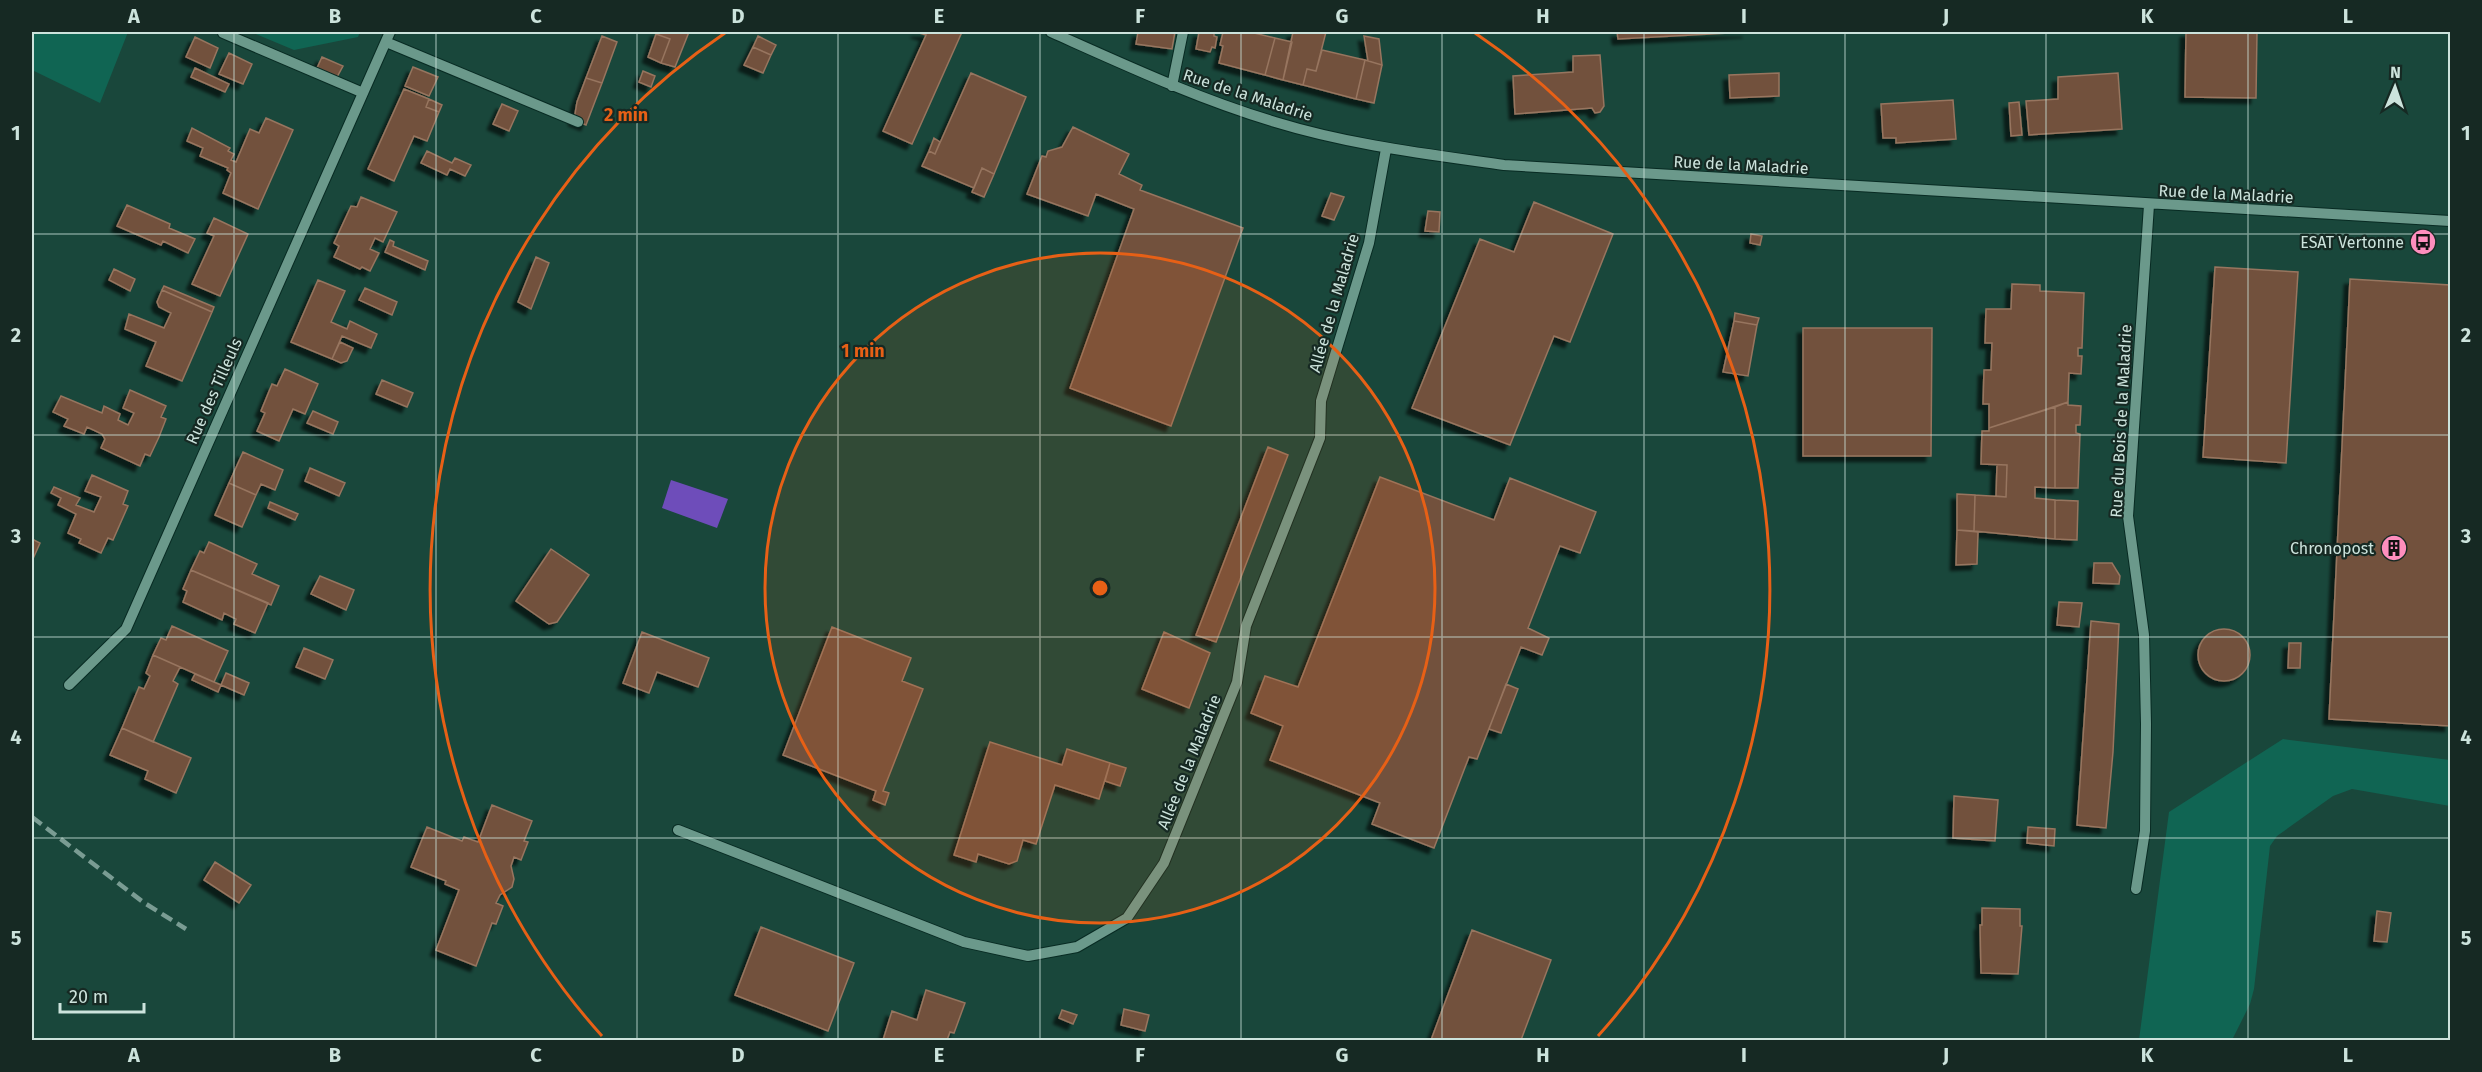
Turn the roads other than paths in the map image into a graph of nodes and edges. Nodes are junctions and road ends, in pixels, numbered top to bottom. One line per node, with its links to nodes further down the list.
1 (1051, 32): 5 (street, Rue de la Maladrie)
2 (1183, 32): 5 (street)
3 (223, 33): 6 (street)
4 (388, 37): 6 (street, Rue des Tilleuls); 7 (street, Rue des Tilleuls)
5 (1172, 86): 8 (street, Rue de la Maladrie)
6 (361, 92): 11 (street, Rue des Tilleuls)
7 (578, 122)
8 (1386, 149): 9 (street, Rue de la Maladrie); 12 (street, Allée de la Maladrie)
9 (2149, 205): 10 (street, Rue de la Maladrie); 13 (street, Rue du Bois de la Maladrie)
10 (2451, 221)
11 (69, 686)
12 (678, 830)
13 (2136, 890)

